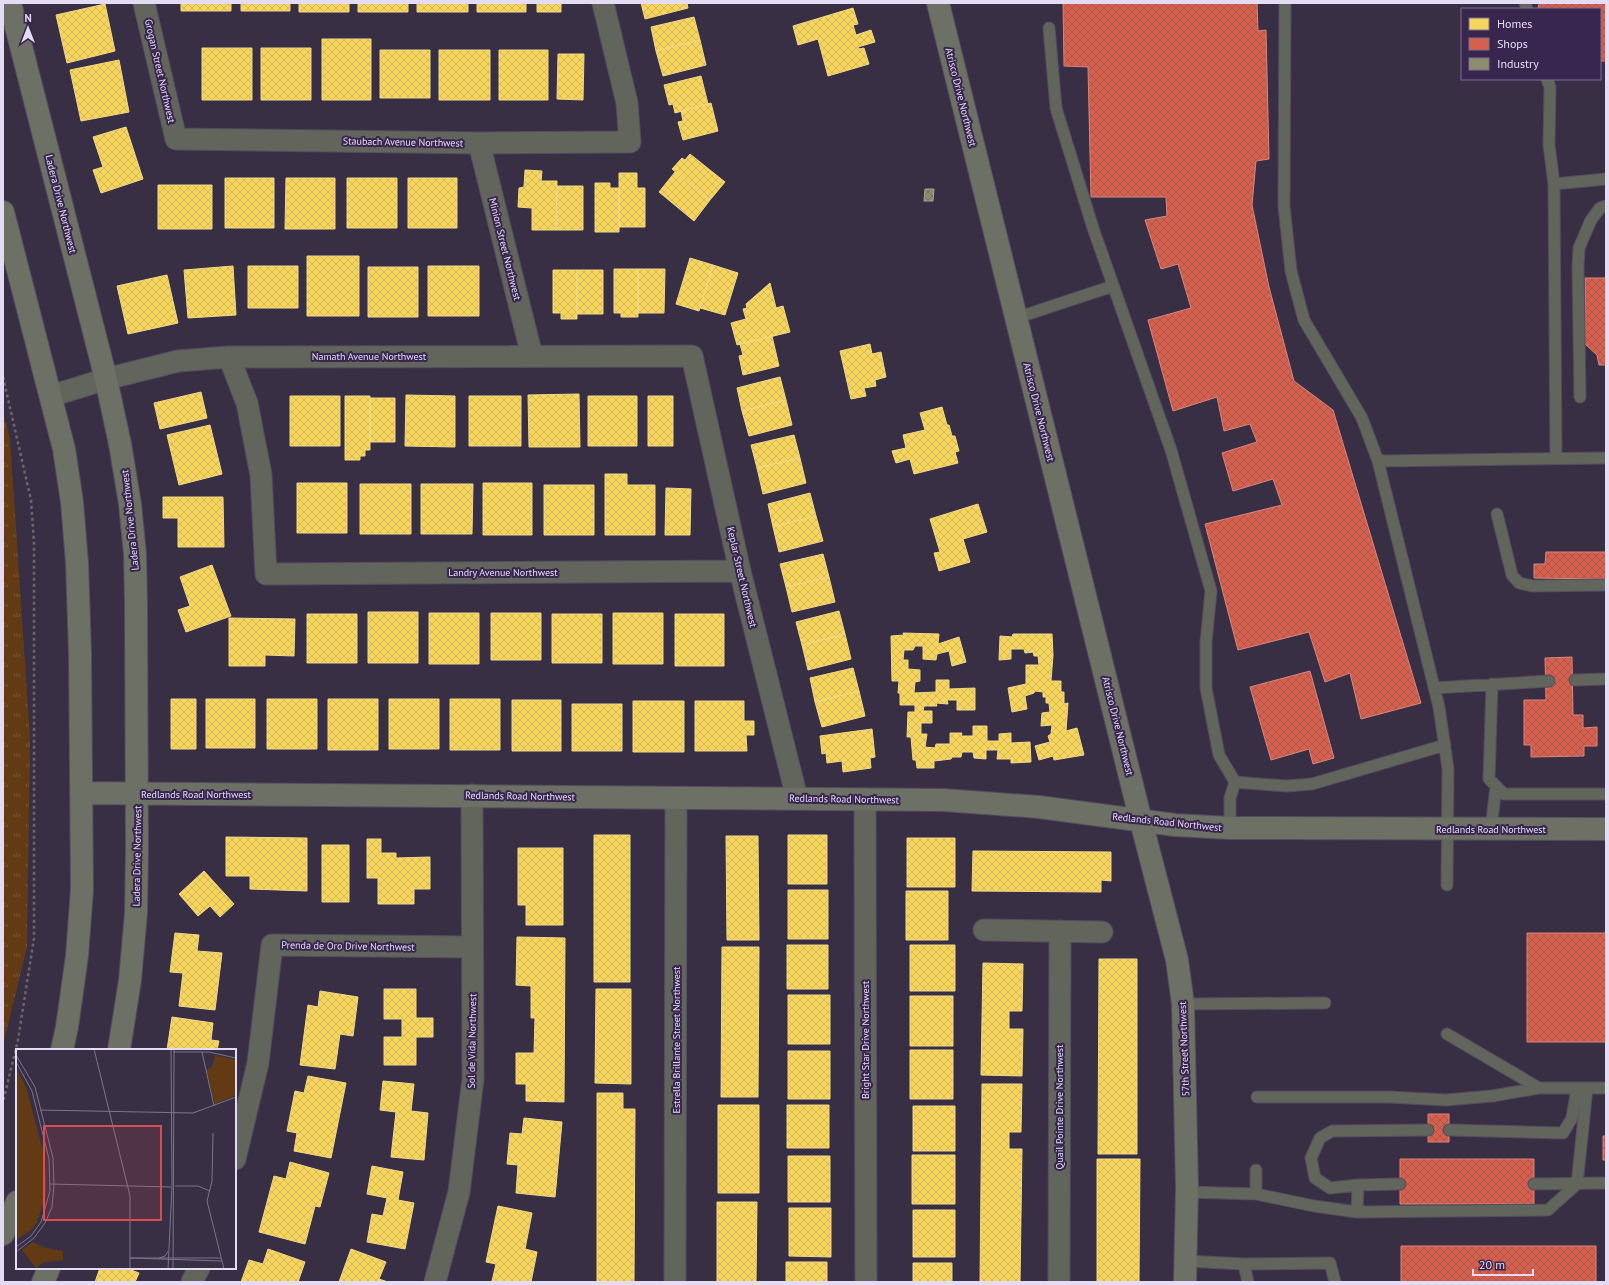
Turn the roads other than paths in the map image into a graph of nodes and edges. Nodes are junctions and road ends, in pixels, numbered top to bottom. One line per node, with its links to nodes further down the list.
1 (10, 3): 19 (street, Ladera Drive Northwest)
2 (144, 3): 8 (street, Grogan Street Northwest)
3 (603, 3): 9 (street, Staubach Avenue Northwest)
4 (938, 3): 15 (street, Atrisco Drive Northwest)
5 (1285, 3): 24 (lane)
6 (1049, 28): 14 (lane)
7 (1547, 80): 11 (lane)
8 (176, 139): 9 (street, Staubach Avenue Northwest)
9 (479, 143): 16 (street, Minion Street Northwest)
10 (1606, 179): 11 (lane)
11 (1554, 184): 22 (lane)
12 (1606, 206): 21 (lane)
13 (3, 212): 20 (street)
14 (1113, 286): 15 (lane); 34 (lane)
15 (1016, 318): 43 (street, Atrisco Drive Northwest)
16 (532, 356): 17 (street, Namath Avenue Northwest); 18 (street, Namath Avenue Northwest)
17 (692, 356): 26 (street, Keplar Street Northwest)
18 (229, 357): 19 (street, Namath Avenue Northwest); 26 (street, Landry Avenue Northwest)
19 (106, 379): 20 (street, Namath Avenue Northwest); 37 (street, Ladera Drive Northwest)
20 (51, 396): 36 (street)
21 (1580, 398)
22 (1556, 458): 23 (lane); 24 (lane)
23 (1606, 458)
24 (1378, 461): 32 (lane)
25 (1497, 514): 27 (lane)
26 (740, 571): 41 (street, Keplar Street Northwest)
27 (1606, 585)
28 (1575, 680): 29 (lane)
29 (1606, 680)
30 (1549, 681): 31 (lane)
31 (1492, 684): 32 (lane); 35 (lane)
32 (1434, 688): 33 (lane)
33 (1444, 746): 34 (lane); 46 (lane)
34 (1235, 782): 45 (lane)
35 (1496, 786): 38 (lane); 47 (lane)
36 (81, 793): 37 (street, Redlands Road Northwest); 56 (street)
37 (138, 793): 39 (street, Redlands Road Northwest); 57 (street, Ladera Drive Northwest)
38 (1606, 794)
39 (472, 795): 40 (street, Redlands Road Northwest); 52 (street, Sol de Vida Northwest)
40 (676, 798): 41 (street, Redlands Road Northwest); 83 (street, Estrella Brillante Street Northwest)
41 (797, 798): 42 (street, Redlands Road Northwest)
42 (865, 799): 43 (street, Redlands Road Northwest); 84 (street, Bright Star Drive Northwest)
43 (1141, 821): 45 (street, Redlands Road Northwest); 54 (street, 57th Street Northwest)
44 (1601, 826): 47 (street, Redlands Road Northwest)
45 (1230, 828): 46 (street, Redlands Road Northwest)
46 (1448, 828): 47 (street, Redlands Road Northwest); 48 (lane)
47 (1491, 828)
48 (1447, 885)
49 (984, 930): 50 (street)
50 (1060, 931): 51 (street); 85 (street, Quail Pointe Drive Northwest)
51 (1102, 932)
52 (472, 947): 64 (street, Prenda de Oro Drive Northwest); 82 (street, Sol de Vida Northwest)
53 (1324, 1003): 54 (lane)
54 (1183, 1004): 71 (street, 57th Street Northwest)
55 (1447, 1034): 58 (lane)
56 (62, 1049)
57 (119, 1049)
58 (1539, 1088): 59 (lane); 61 (lane)
59 (1582, 1088): 60 (lane); 63 (lane); 69 (lane)
60 (1606, 1088)
61 (1256, 1098)
62 (1428, 1130): 70 (lane)
63 (1449, 1130)
64 (236, 1155)
65 (1256, 1170): 72 (lane)
66 (1606, 1183): 69 (lane)
67 (1400, 1184): 70 (lane)
68 (1534, 1184): 69 (lane)
69 (1577, 1184): 74 (lane)
70 (1358, 1185): 74 (lane)
71 (1188, 1192): 72 (lane); 76 (street, 57th Street Northwest)
72 (1256, 1194): 74 (lane)
73 (16, 1204): 75 (street)
74 (1357, 1212)
75 (3, 1234)
76 (1186, 1261): 77 (lane); 86 (street, 57th Street Northwest)
77 (1244, 1264): 87 (lane); 88 (lane)
78 (50, 1269): 80 (street)
79 (198, 1269): 81 (street)
80 (43, 1282)
81 (192, 1282)
82 (435, 1282)
83 (675, 1282)
84 (866, 1282)
85 (1059, 1282)
86 (1185, 1282)
87 (1248, 1282)
88 (1335, 1282)

